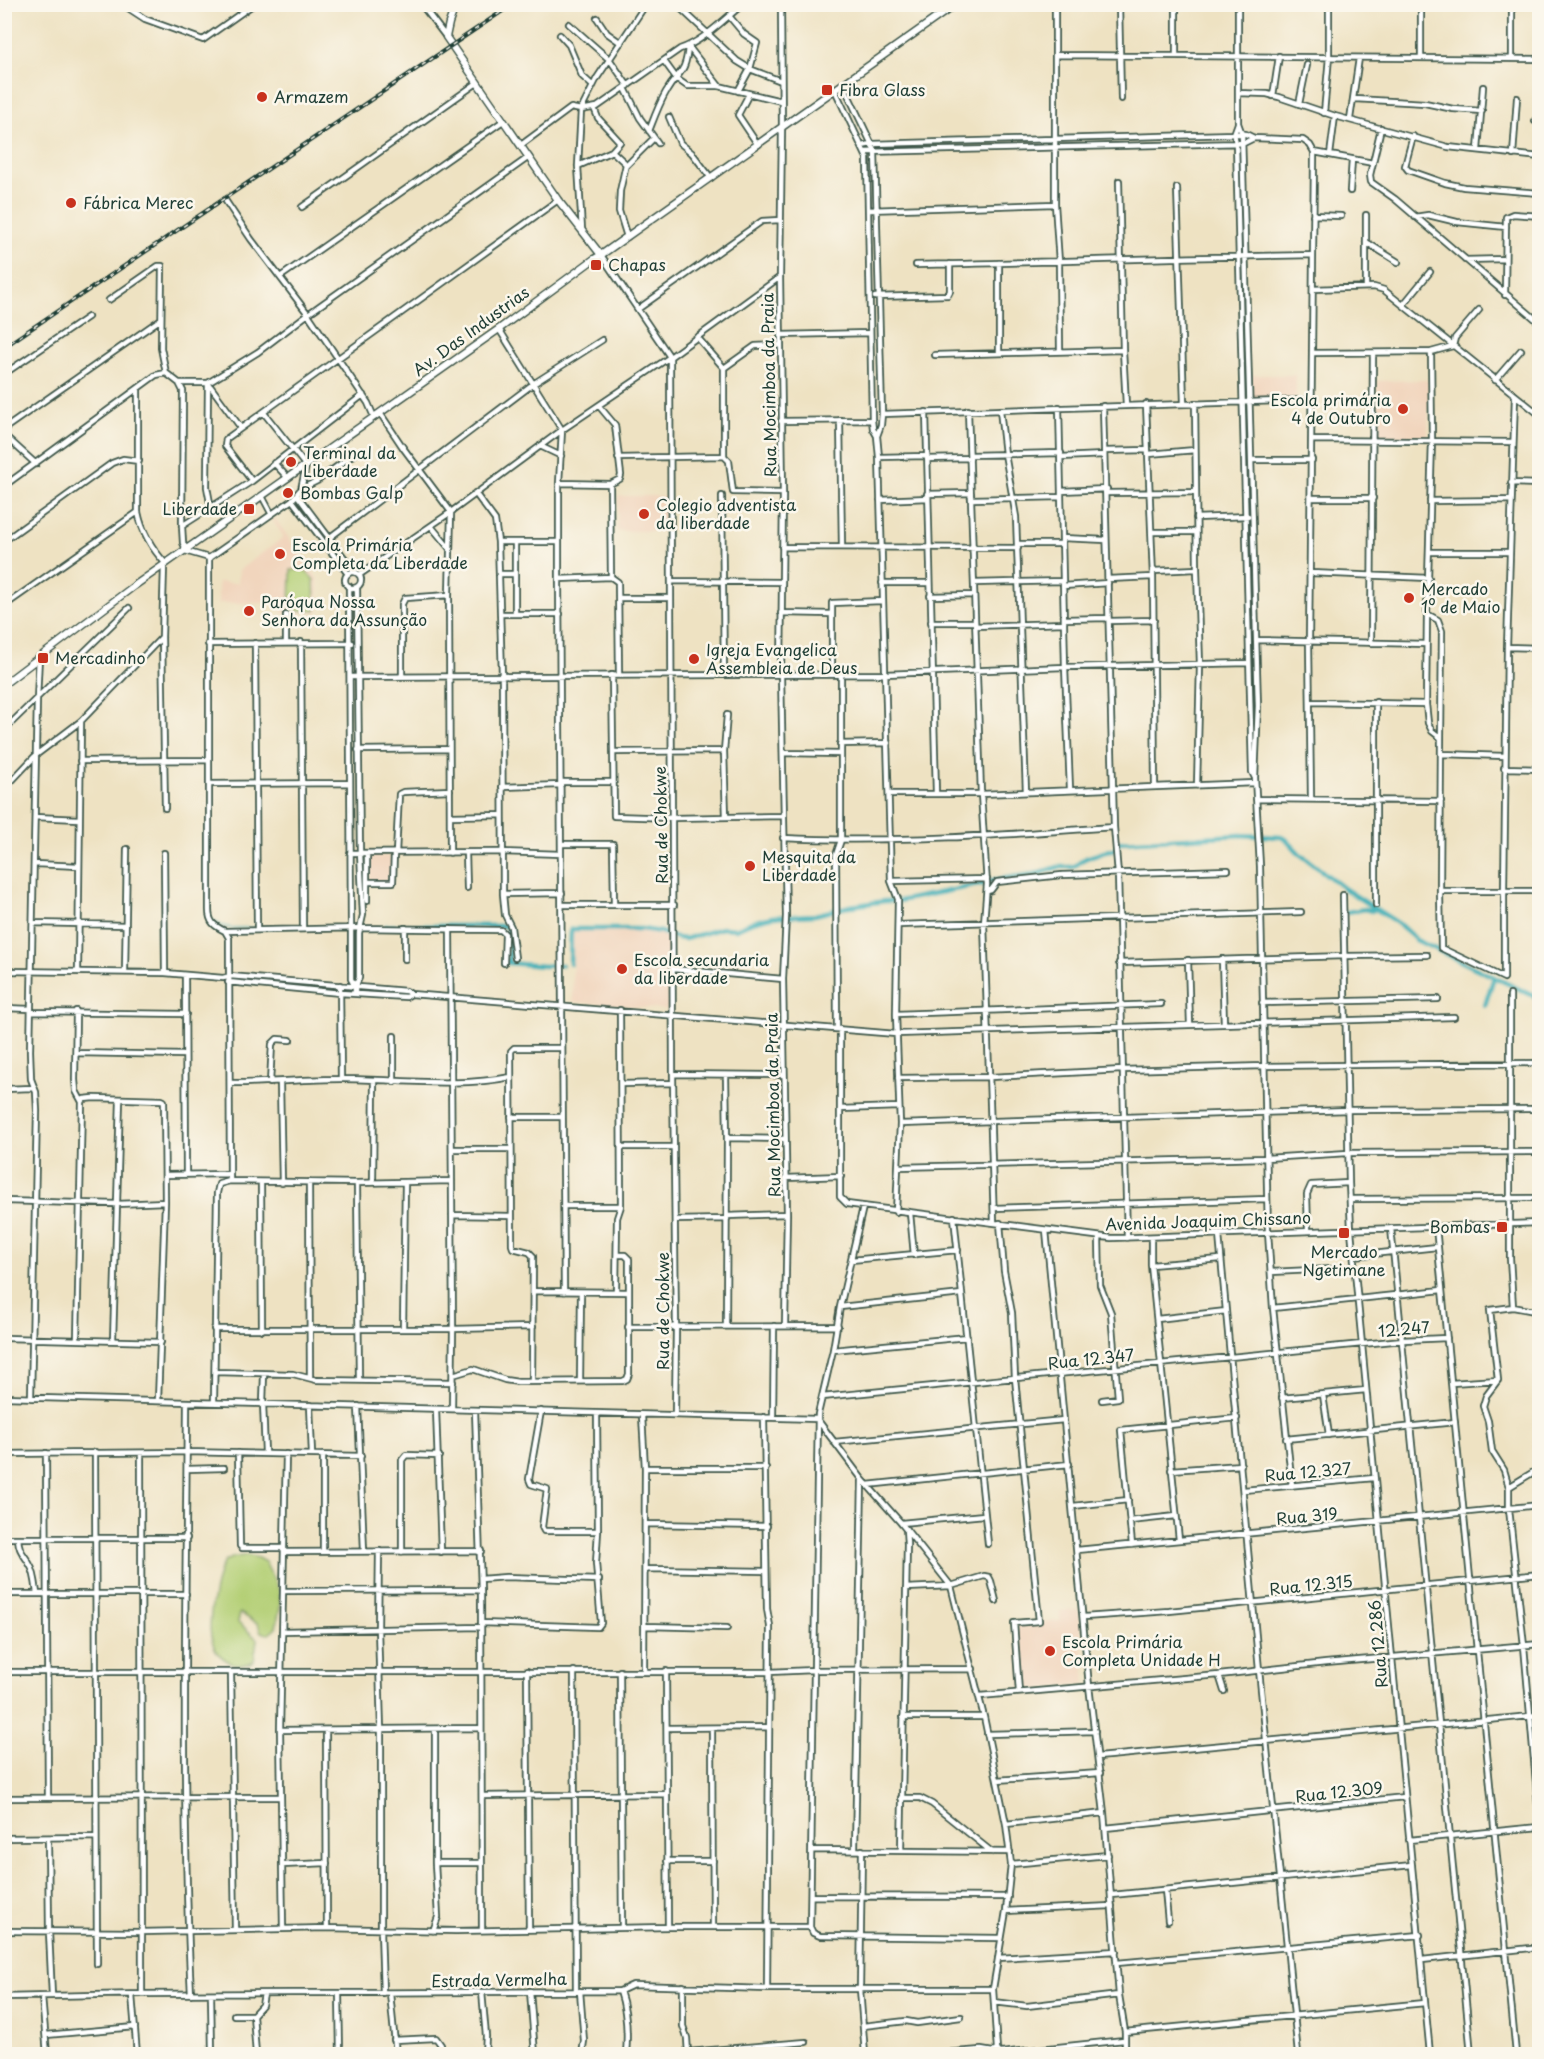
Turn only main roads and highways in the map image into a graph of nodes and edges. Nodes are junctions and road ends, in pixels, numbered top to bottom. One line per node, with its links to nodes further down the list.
1 (956, 4): 3 (main road, Av. Das Industrias)
2 (457, 5): 3 (main road)
3 (601, 255): 4 (main road, Av. Das Industrias)
4 (4, 684)

